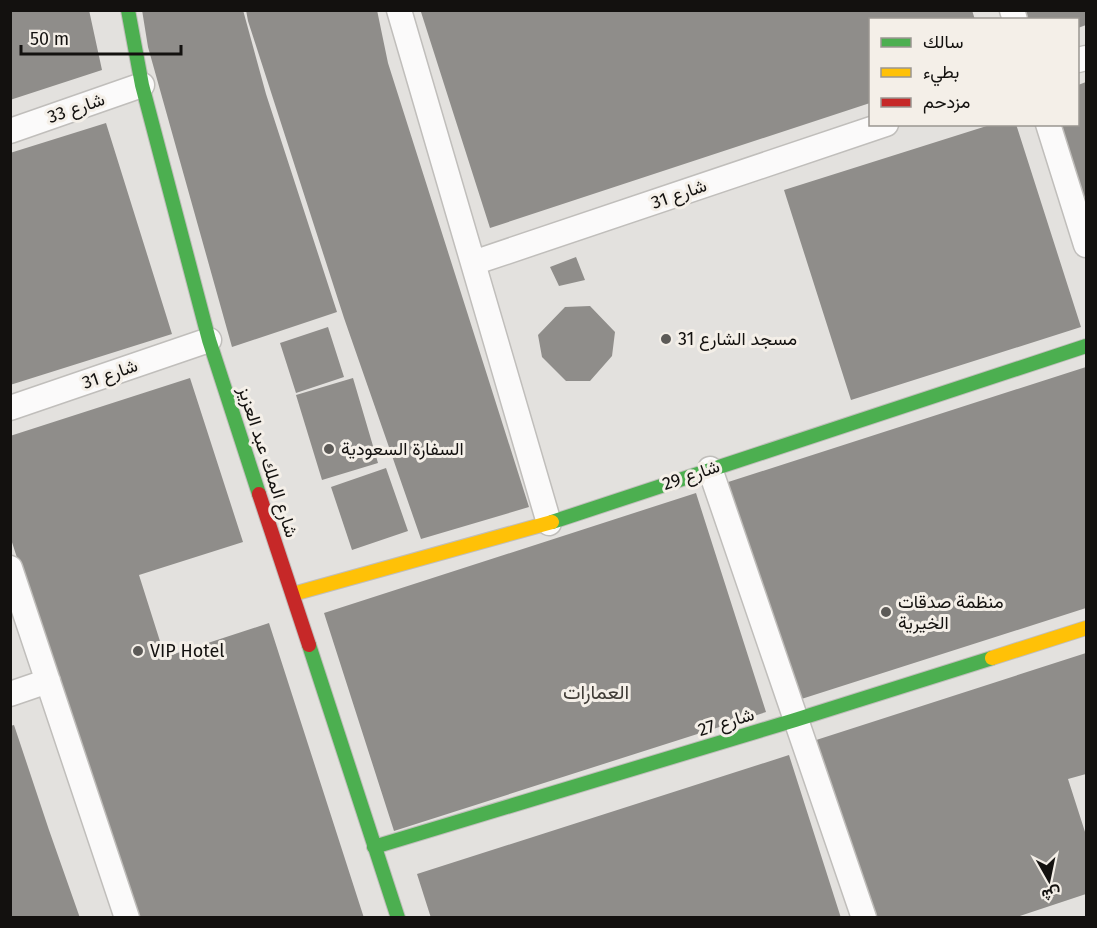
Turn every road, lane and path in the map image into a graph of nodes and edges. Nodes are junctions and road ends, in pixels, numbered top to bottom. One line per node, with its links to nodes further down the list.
1 (128, 10): 3 (street, شارع الملك عبد العزيز)
2 (399, 10): 8 (street)
3 (142, 86): 6 (street, شارع 33); 9 (street, شارع الملك عبد العزيز)
4 (880, 126): 8 (street, شارع 31)
5 (1049, 126): 7 (street)
6 (10, 130)
7 (1086, 245)
8 (473, 263): 13 (street)
9 (209, 340): 11 (street, شارع 31); 15 (street, شارع الملك عبد العزيز)
10 (1086, 346): 12 (street, شارع 29)
11 (10, 408)
12 (710, 469): 13 (street, شارع 29); 19 (street)
13 (549, 523): 15 (street, شارع 29)
14 (10, 568): 17 (street)
15 (293, 594): 20 (street, شارع الملك عبد العزيز)
16 (1086, 628): 19 (street, شارع 27)
17 (48, 681): 18 (street); 21 (street)
18 (10, 694)
19 (795, 720): 20 (street, شارع 27); 23 (street)
20 (374, 848): 22 (street, شارع الملك عبد العزيز)
21 (126, 918)
22 (398, 918)
23 (864, 918)

